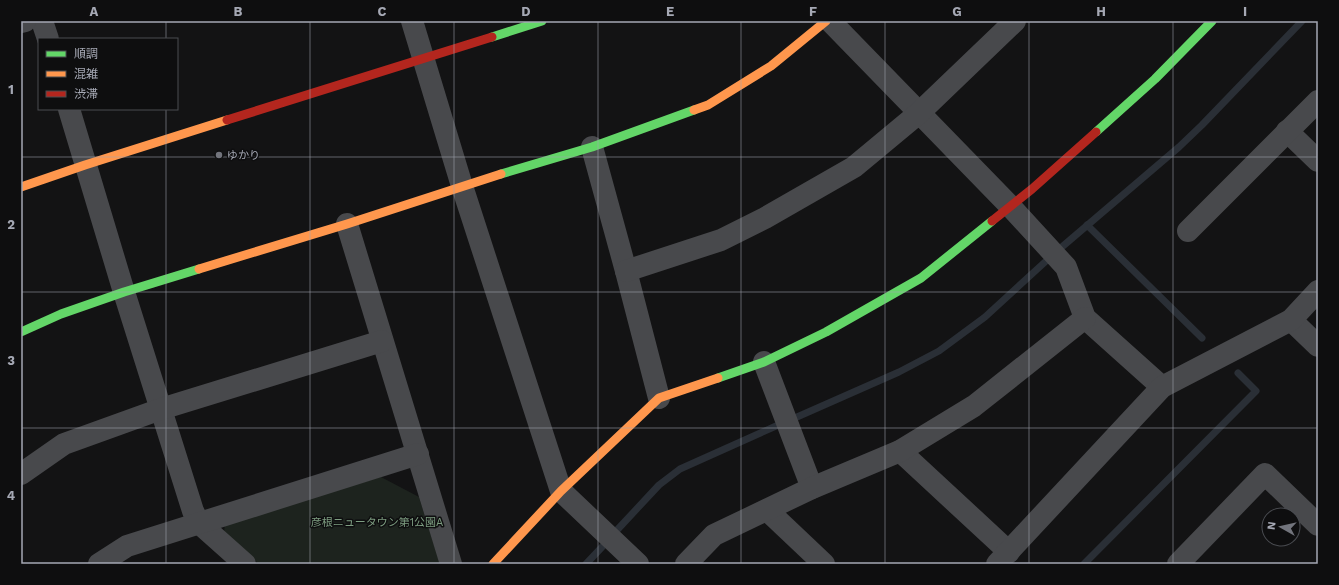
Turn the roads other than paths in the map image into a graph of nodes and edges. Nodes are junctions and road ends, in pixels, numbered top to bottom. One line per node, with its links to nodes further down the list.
1 (24, 21): 9 (street)
2 (42, 21): 10 (street)
3 (412, 21): 11 (street)
4 (542, 21): 11 (street)
5 (826, 21): 16 (street)
6 (830, 21): 14 (street)
7 (1015, 21): 14 (street)
8 (1212, 21): 21 (street)
9 (21, 22)
10 (48, 38)
11 (424, 58): 18 (street); 19 (street)
12 (1318, 101): 15 (street)
13 (69, 110): 18 (street)
14 (919, 113): 21 (street); 24 (street)
15 (1287, 131): 17 (street); 23 (street)
16 (592, 147): 19 (street); 24 (street)
17 (1318, 161)
18 (85, 165): 20 (street); 26 (street)
19 (462, 186): 22 (street); 40 (street)
20 (21, 187)
21 (1010, 206): 27 (street); 32 (street)
22 (347, 224): 26 (street); 30 (street)
23 (1188, 231)
24 (626, 271): 34 (street)
25 (1318, 291): 28 (street)
26 (124, 292): 29 (street); 35 (street)
27 (1085, 318): 33 (street); 36 (street)
28 (1291, 320): 31 (street); 33 (street)
29 (21, 332)
30 (382, 340): 35 (street); 37 (street)
31 (1318, 346)
32 (764, 362): 34 (street); 39 (street)
33 (1162, 387): 44 (street)
34 (659, 398): 40 (street)
35 (161, 409): 38 (street); 42 (street)
36 (900, 451): 39 (street); 44 (street)
37 (418, 454): 42 (street); 48 (street)
38 (21, 474)
39 (812, 488): 41 (street)
40 (561, 490): 49 (street); 50 (street)
41 (767, 510): 51 (street); 52 (street)
42 (199, 523): 46 (street); 47 (street)
43 (1318, 525): 45 (street)
44 (1003, 558)
45 (1184, 562)
46 (99, 564)
47 (245, 564)
48 (451, 564)
49 (493, 564)
50 (638, 564)
51 (686, 564)
52 (824, 564)

